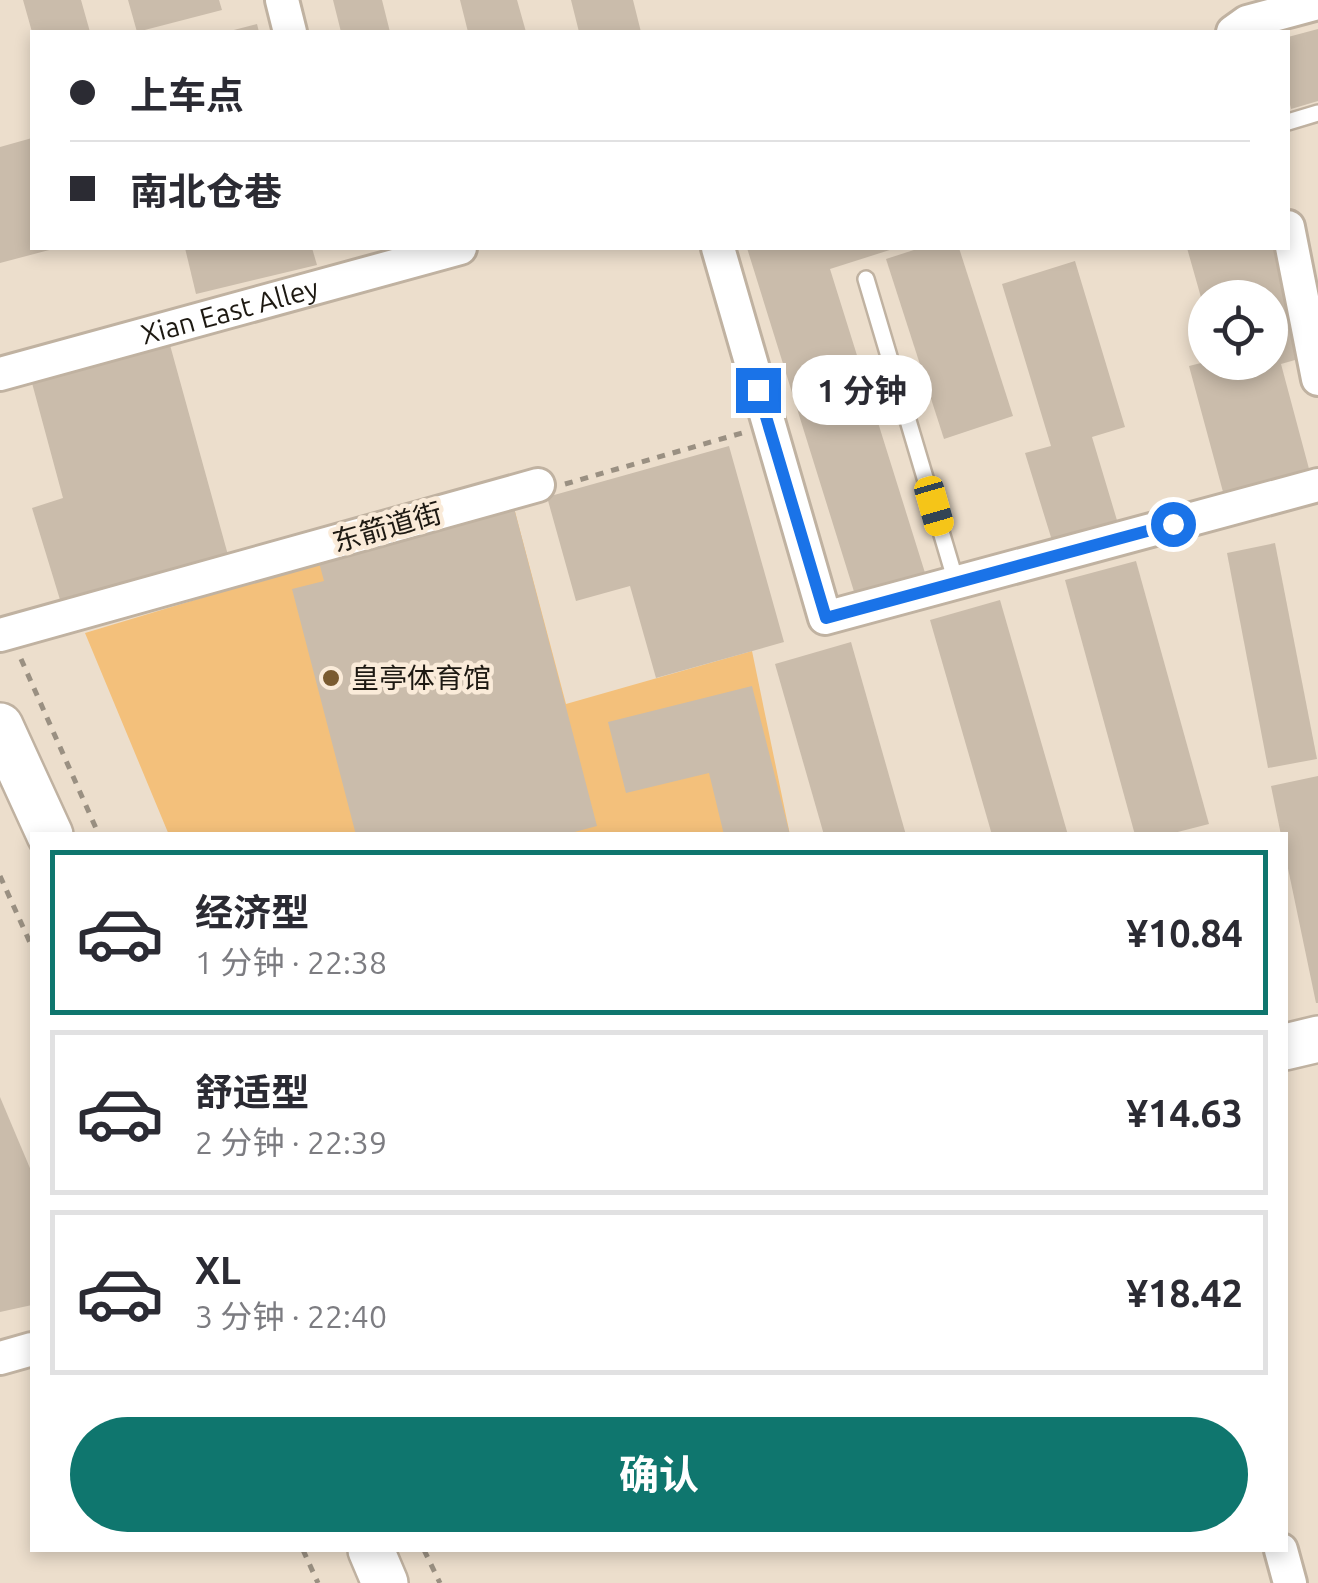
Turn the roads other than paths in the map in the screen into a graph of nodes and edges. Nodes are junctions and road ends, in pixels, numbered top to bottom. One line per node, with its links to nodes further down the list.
1 (282, 0): 4 (street)
2 (1229, 0): 5 (street)
3 (1318, 3): 6 (street)
4 (290, 30)
5 (1235, 30)
6 (1237, 30)
7 (1318, 113): 8 (lane)
8 (1290, 121)
9 (1290, 237): 15 (street)
10 (445, 250): 12 (street, Xian East Alley)
11 (719, 250): 18 (street)
12 (345, 263): 14 (street, Xian East Alley)
13 (866, 279): 18 (lane)
14 (0, 374)
15 (1318, 379)
16 (1318, 484): 18 (street)
17 (538, 485): 19 (street, 东箭道街)
18 (956, 582)
19 (5, 634)
20 (0, 726): 21 (main road)
21 (49, 832)
22 (1318, 1039): 23 (main road)
23 (1288, 1046)
24 (30, 1350): 25 (street)
25 (0, 1358)
26 (371, 1552): 28 (main road)
27 (1281, 1552): 29 (street)
28 (385, 1583)
29 (1290, 1583)

